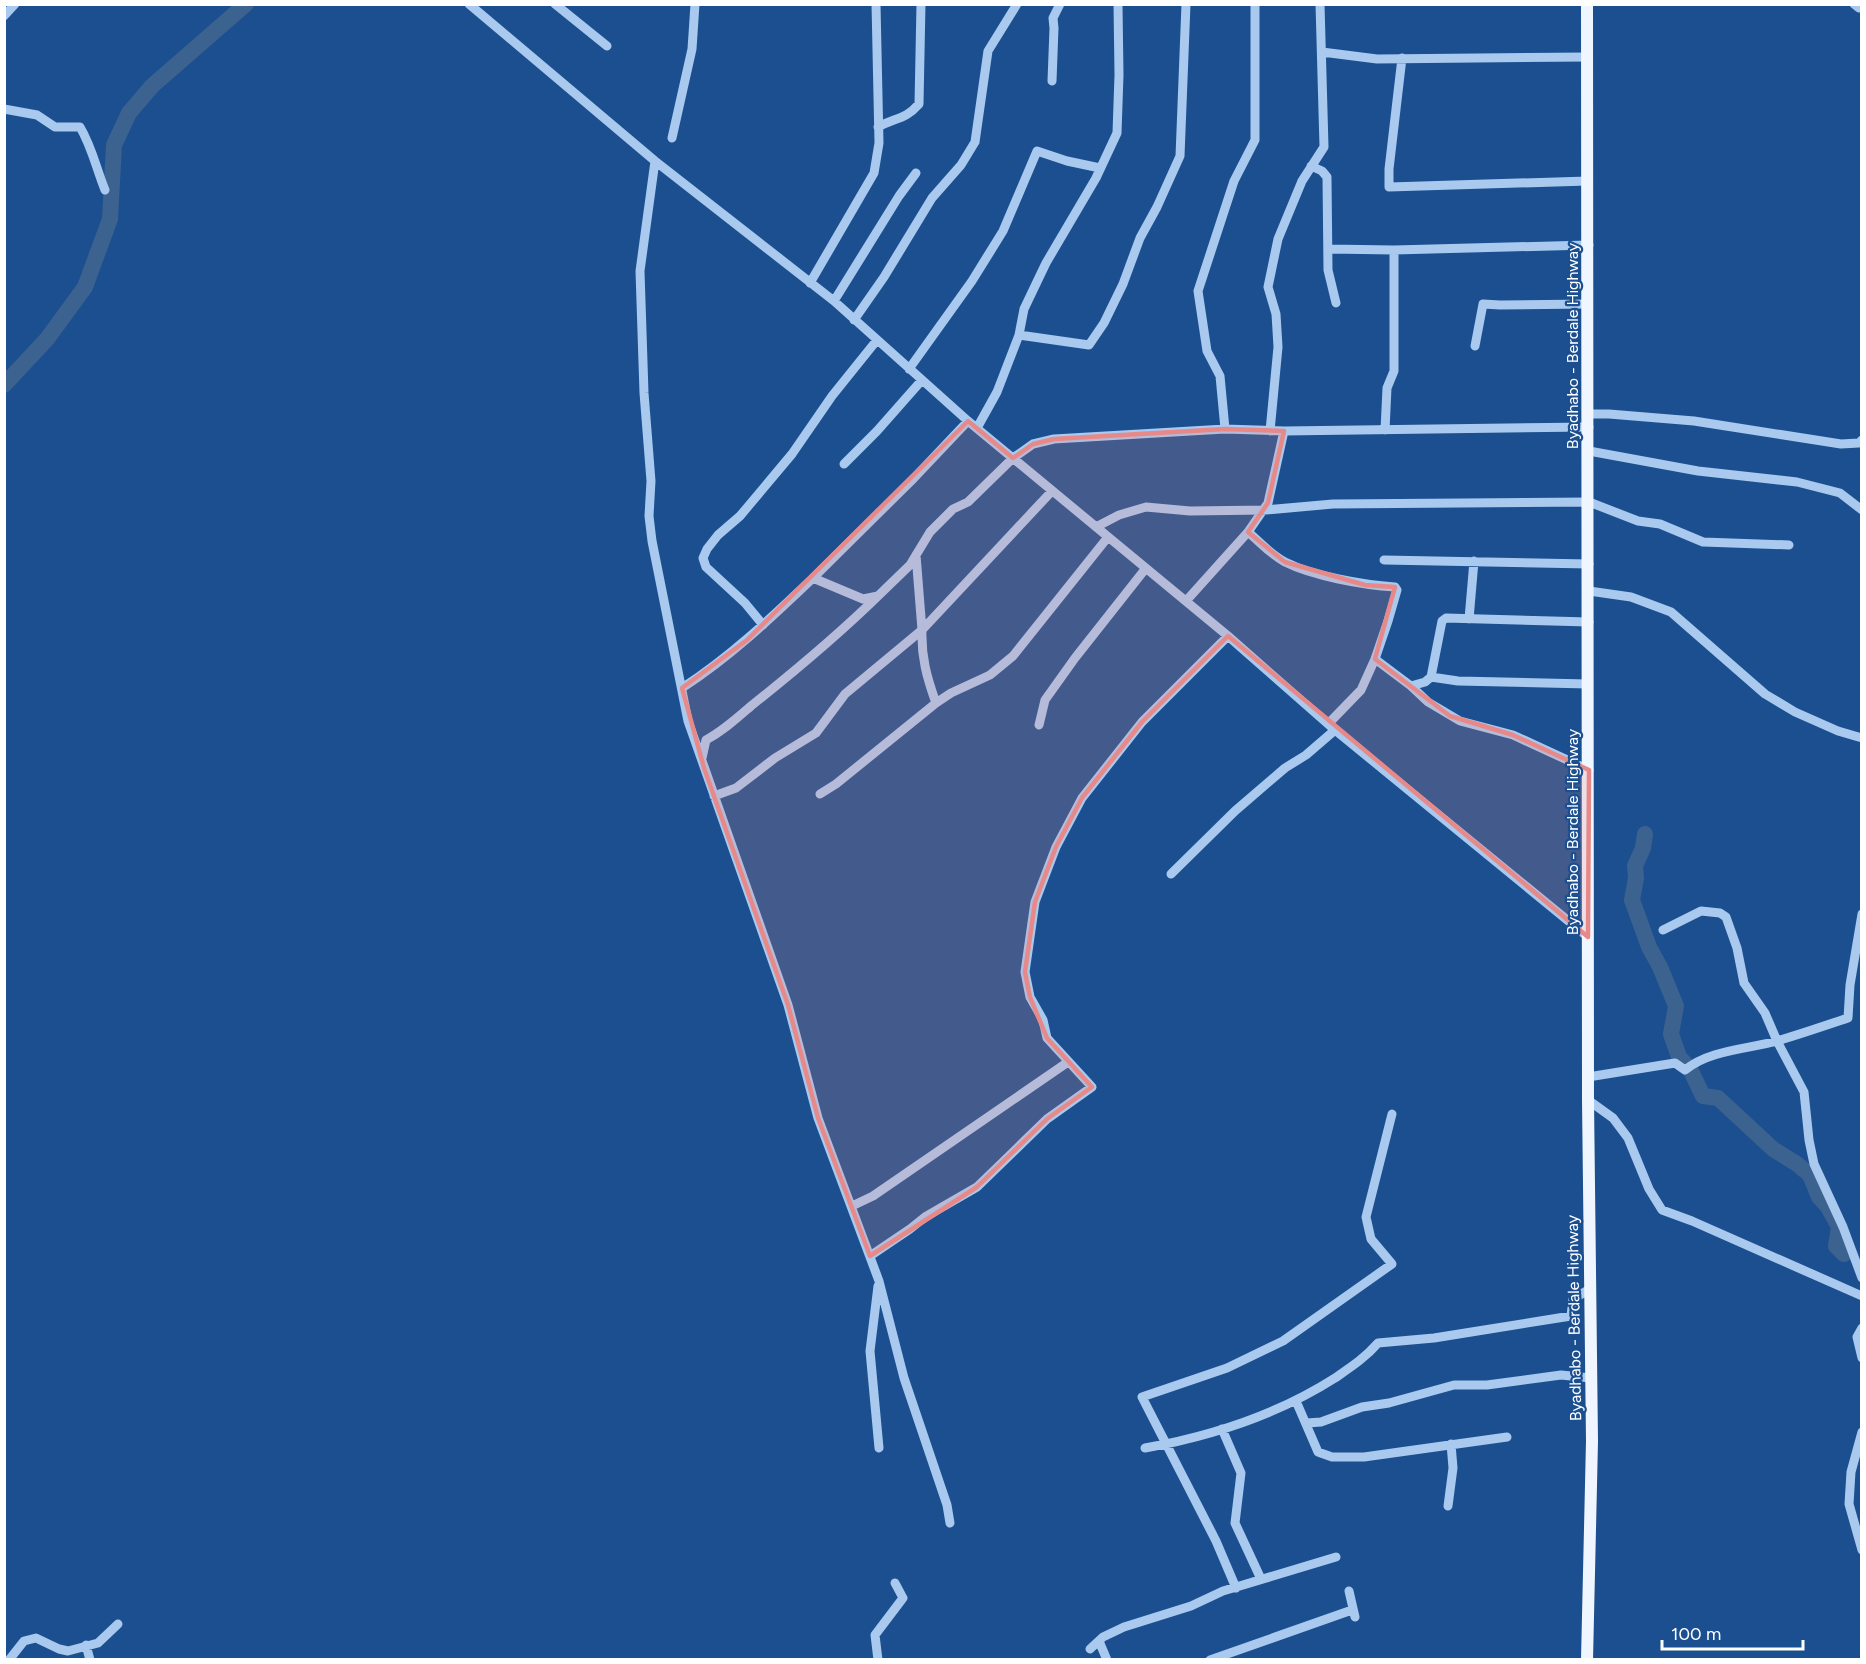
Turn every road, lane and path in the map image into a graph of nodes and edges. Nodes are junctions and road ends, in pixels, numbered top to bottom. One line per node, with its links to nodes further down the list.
1 (15, 4): 16 (street)
2 (555, 4): 17 (street)
3 (696, 4): 24 (street)
4 (876, 4): 23 (street)
5 (921, 4): 23 (street)
6 (1017, 4): 38 (street)
7 (1060, 4): 21 (street)
8 (1118, 4): 27 (street)
9 (1186, 4): 39 (street)
10 (1255, 4): 47 (street)
11 (1320, 4): 18 (street)
12 (1587, 4): 19 (main road, Byadhabo - Berdale Highway)
13 (1854, 4): 15 (street)
14 (476, 7): 25 (street)
15 (1862, 7)
16 (6, 12)
17 (607, 46)
18 (1322, 52): 20 (street); 26 (street)
19 (1588, 57): 20 (street); 29 (main road, Byadhabo - Berdale Highway)
20 (1402, 58): 29 (street)
21 (1052, 81)
22 (4, 109): 30 (street)
23 (878, 127): 34 (street)
24 (672, 138)
25 (655, 162): 34 (street); 81 (street)
26 (1311, 166): 32 (street); 49 (street)
27 (1100, 168): 39 (street); 42 (street)
28 (916, 173): 35 (street)
29 (1588, 181): 31 (main road, Byadhabo - Berdale Highway)
30 (105, 190)
31 (1588, 246): 33 (street); 37 (main road, Byadhabo - Berdale Highway)
32 (1329, 249): 33 (street); 36 (street)
33 (1394, 250): 48 (street)
34 (810, 283): 35 (street)
35 (834, 301): 38 (street)
36 (1336, 303)
37 (1588, 304): 41 (street); 45 (main road, Byadhabo - Berdale Highway)
38 (854, 320): 40 (street)
39 (1019, 334): 46 (street)
40 (877, 340): 42 (street); 74 (street)
41 (1475, 346)
42 (909, 369): 43 (street)
43 (922, 380): 44 (street); 54 (street)
44 (968, 420): 46 (street); 68 (street)
45 (1589, 421): 48 (street); 51 (street); 52 (main road, Byadhabo - Berdale Highway)
46 (977, 428): 53 (street)
47 (1225, 429): 49 (street); 53 (street)
48 (1385, 430): 50 (street)
49 (1270, 431): 50 (street)
50 (1284, 431): 57 (street)
51 (1862, 440)
52 (1589, 451): 56 (main road, Byadhabo - Berdale Highway); 58 (street)
53 (1012, 458): 55 (street); 63 (street)
54 (844, 464)
55 (1052, 490): 59 (street); 75 (street)
56 (1589, 502): 57 (street); 62 (street); 66 (main road, Byadhabo - Berdale Highway)
57 (1266, 510): 59 (street); 60 (street)
58 (1862, 510)
59 (1096, 527): 61 (street)
60 (1248, 532): 71 (street); 77 (street)
61 (1107, 537): 67 (street); 82 (street)
62 (1789, 545)
63 (916, 555): 70 (street); 75 (street)
64 (1384, 560): 65 (street)
65 (1474, 561): 66 (street); 72 (street)
66 (1589, 564): 69 (main road, Byadhabo - Berdale Highway)
67 (1146, 568): 71 (street); 83 (street)
68 (813, 578): 70 (street); 74 (street)
69 (1588, 591): 73 (main road, Byadhabo - Berdale Highway); 85 (street)
70 (878, 596): 86 (street)
71 (1186, 601): 76 (street)
72 (1469, 619): 73 (street); 78 (street)
73 (1588, 622): 79 (main road, Byadhabo - Berdale Highway)
74 (763, 625): 81 (street)
75 (922, 630): 82 (street); 89 (street)
76 (1228, 636): 84 (street); 95 (street)
77 (1374, 659): 80 (street); 84 (street)
78 (1431, 677): 79 (street); 80 (street)
79 (1588, 684): 87 (main road, Byadhabo - Berdale Highway)
80 (1411, 686): 87 (street)
81 (682, 688): 86 (street)
82 (936, 703): 88 (street)
83 (1039, 725)
84 (1332, 727): 90 (street); 93 (street)
85 (1862, 738)
86 (702, 760): 89 (street)
87 (1588, 770): 93 (main road, Byadhabo - Berdale Highway)
88 (820, 794)
89 (714, 796): 99 (street)
90 (1171, 874)
91 (1862, 914): 94 (street)
92 (1663, 930): 94 (street)
93 (1588, 937): 96 (main road, Byadhabo - Berdale Highway)
94 (1777, 1041): 96 (street); 101 (street)
95 (1068, 1062): 99 (street); 100 (street)
96 (1588, 1077): 97 (main road, Byadhabo - Berdale Highway)
97 (1588, 1100): 103 (main road, Byadhabo - Berdale Highway); 104 (street)
98 (1392, 1114): 113 (street)
99 (852, 1206): 100 (street)
100 (870, 1256): 102 (street)
101 (1862, 1278)
102 (879, 1281): 115 (street); 118 (street)
103 (1590, 1289): 107 (main road, Byadhabo - Berdale Highway); 108 (street)
104 (1862, 1296)
105 (1862, 1328): 106 (street)
106 (1862, 1358)
107 (1592, 1378): 109 (street); 134 (main road, Byadhabo - Berdale Highway)
108 (1296, 1401): 109 (street); 110 (street)
109 (1307, 1423): 114 (street)
110 (1222, 1429): 113 (street); 121 (street)
111 (1862, 1432): 119 (street)
112 (1507, 1437): 114 (street)
113 (1167, 1444): 116 (street); 123 (street)
114 (1451, 1444): 117 (street)
115 (879, 1448)
116 (1145, 1448)
117 (1448, 1506)
118 (950, 1523)
119 (1862, 1550)
120 (1336, 1557): 121 (street)
121 (1261, 1579): 123 (street)
122 (895, 1583): 131 (street)
123 (1236, 1588): 126 (street)
124 (1349, 1591): 133 (street)
125 (118, 1624): 127 (street)
126 (1099, 1641): 128 (street); 132 (street)
127 (86, 1646): 129 (street); 130 (street)
128 (1090, 1649)
129 (9, 1659)
130 (90, 1659)
131 (878, 1659)
132 (1107, 1659)
133 (1210, 1659)
134 (1587, 1659)

